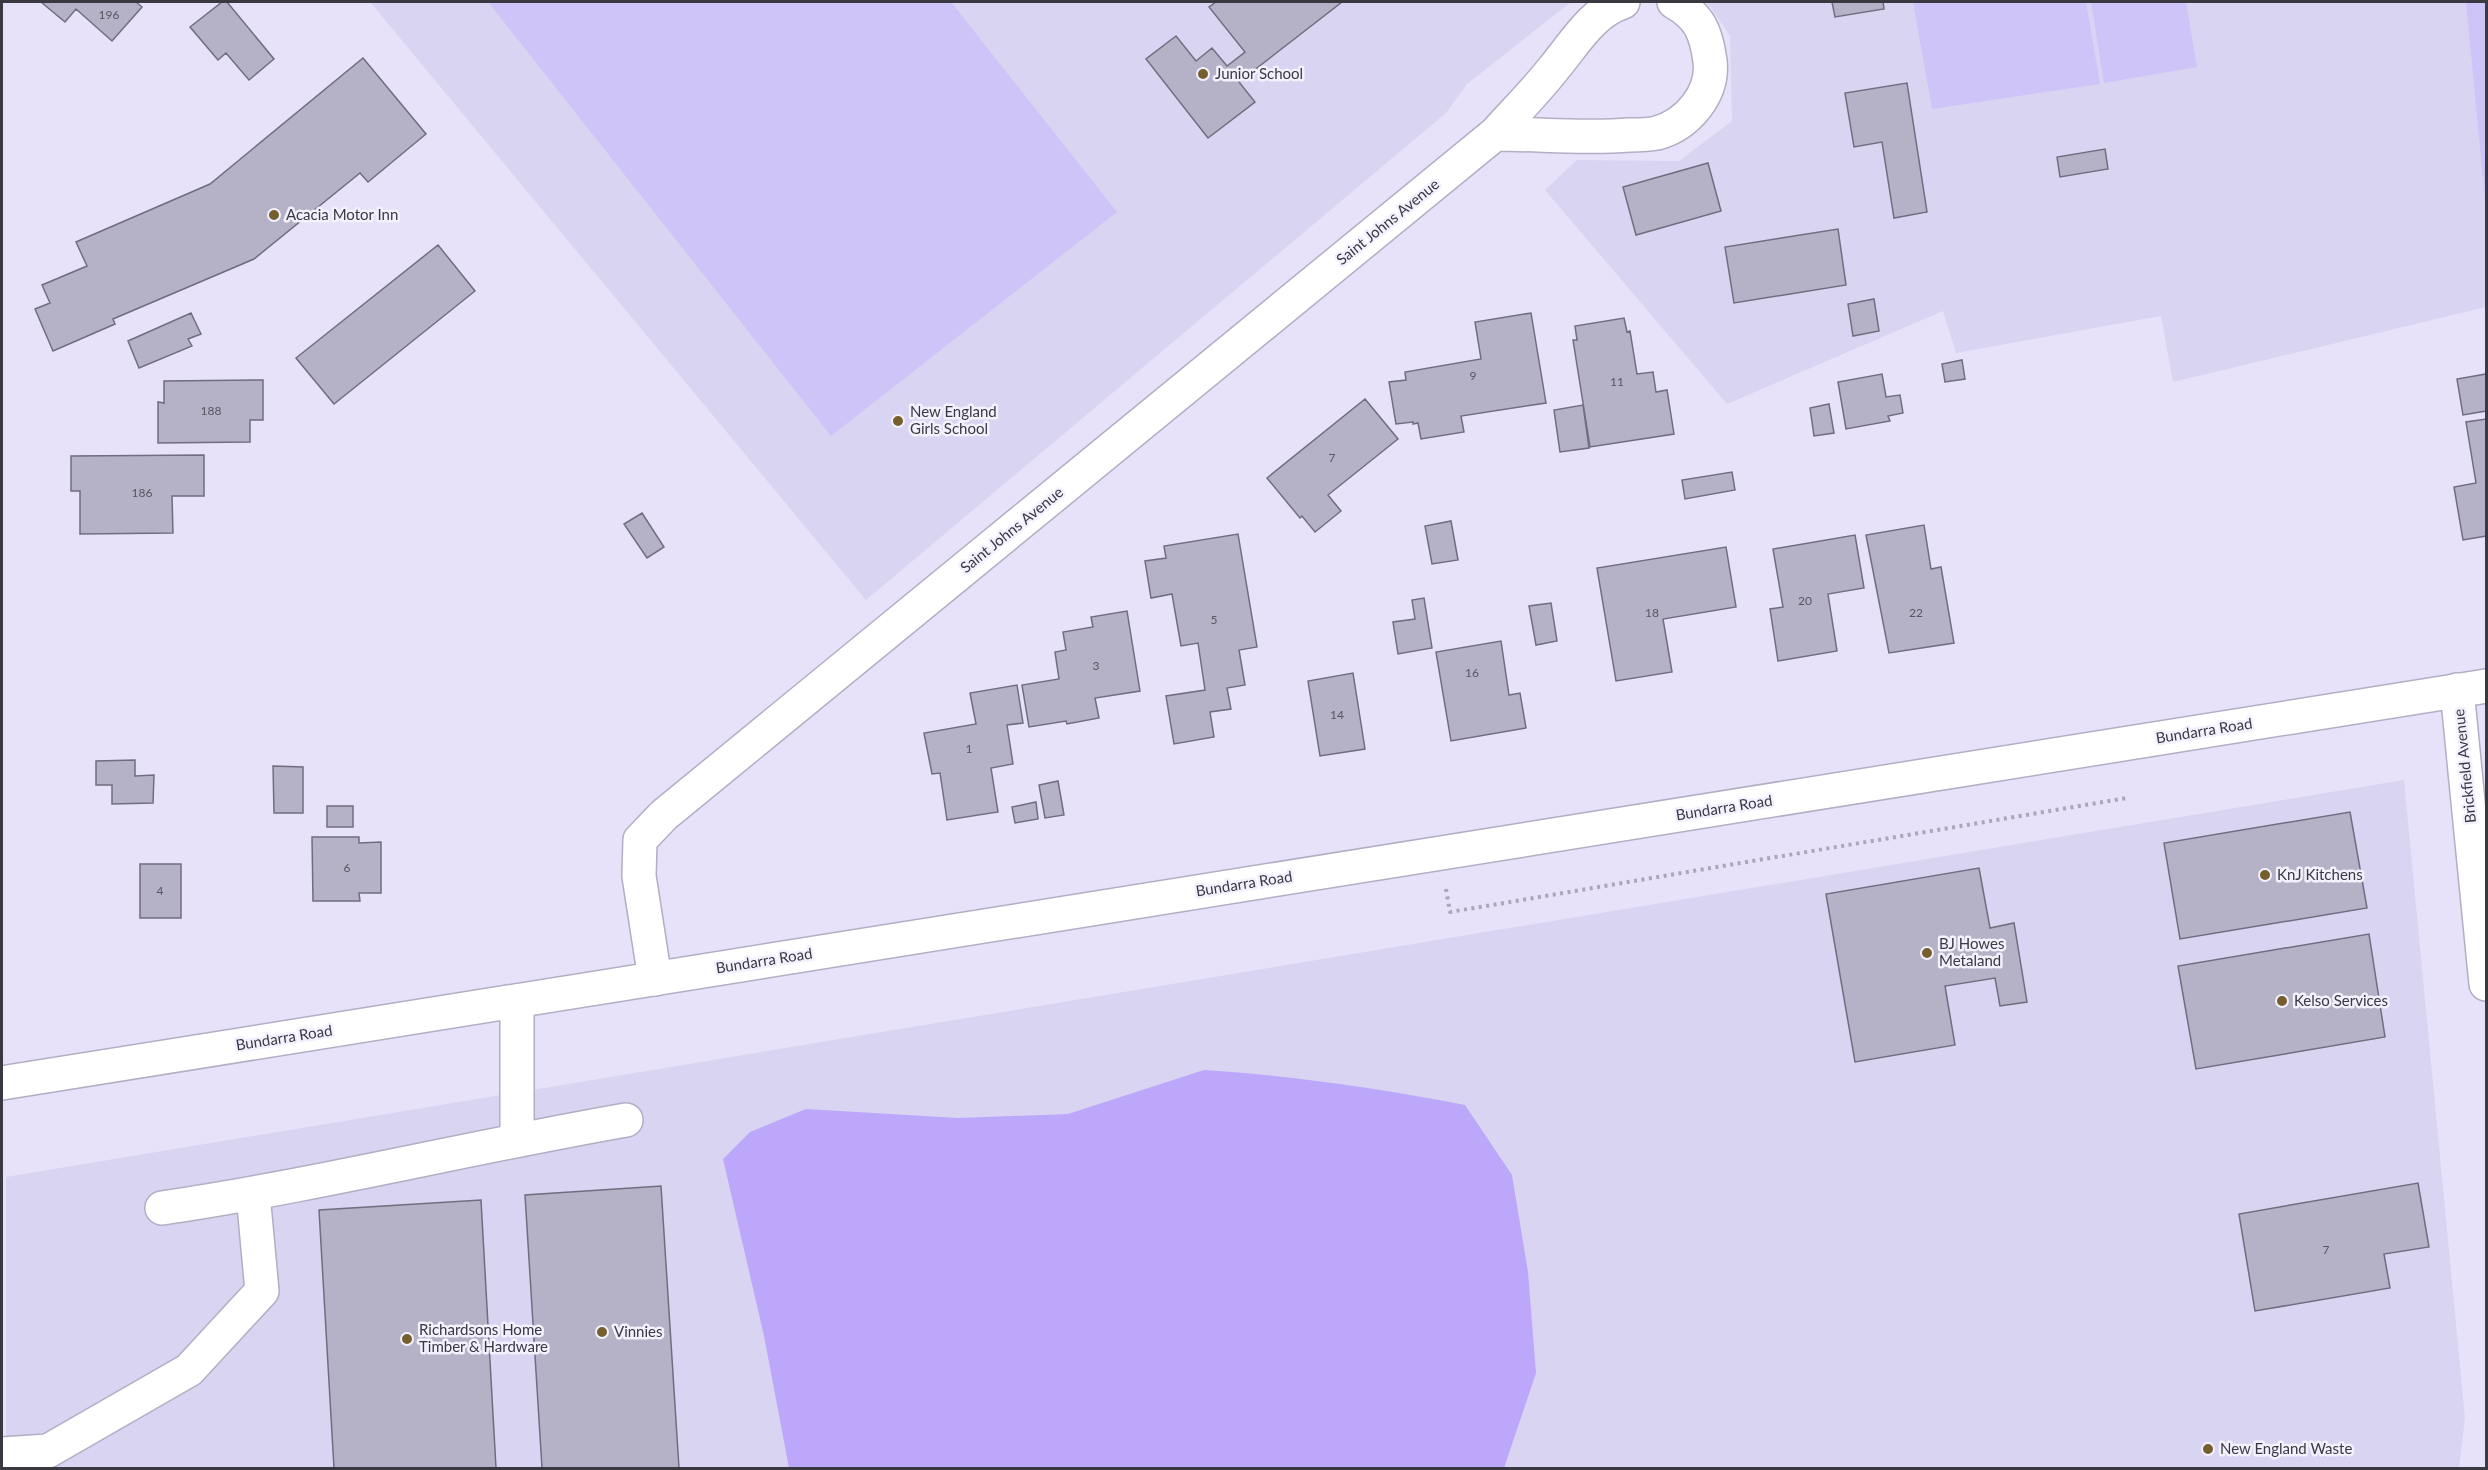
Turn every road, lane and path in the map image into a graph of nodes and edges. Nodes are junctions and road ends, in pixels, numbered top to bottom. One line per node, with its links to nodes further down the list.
1 (1623, 2): 3 (main road, Saint Johns Avenue)
2 (1674, 2): 3 (main road)
3 (1495, 134): 7 (main road, Saint Johns Avenue)
4 (2472, 688): 7 (main road, Bundarra Road); 8 (main road, Brickfield Avenue)
5 (2127, 798): 6 (path)
6 (1446, 891)
7 (654, 979): 9 (main road, Bundarra Road)
8 (2487, 984)
9 (517, 1001): 10 (main road, Bundarra Road); 12 (main road)
10 (2, 1083)
11 (626, 1120): 12 (main road)
12 (517, 1139): 13 (main road)
13 (254, 1194): 14 (main road); 15 (main road)
14 (162, 1208)
15 (2, 1454)

